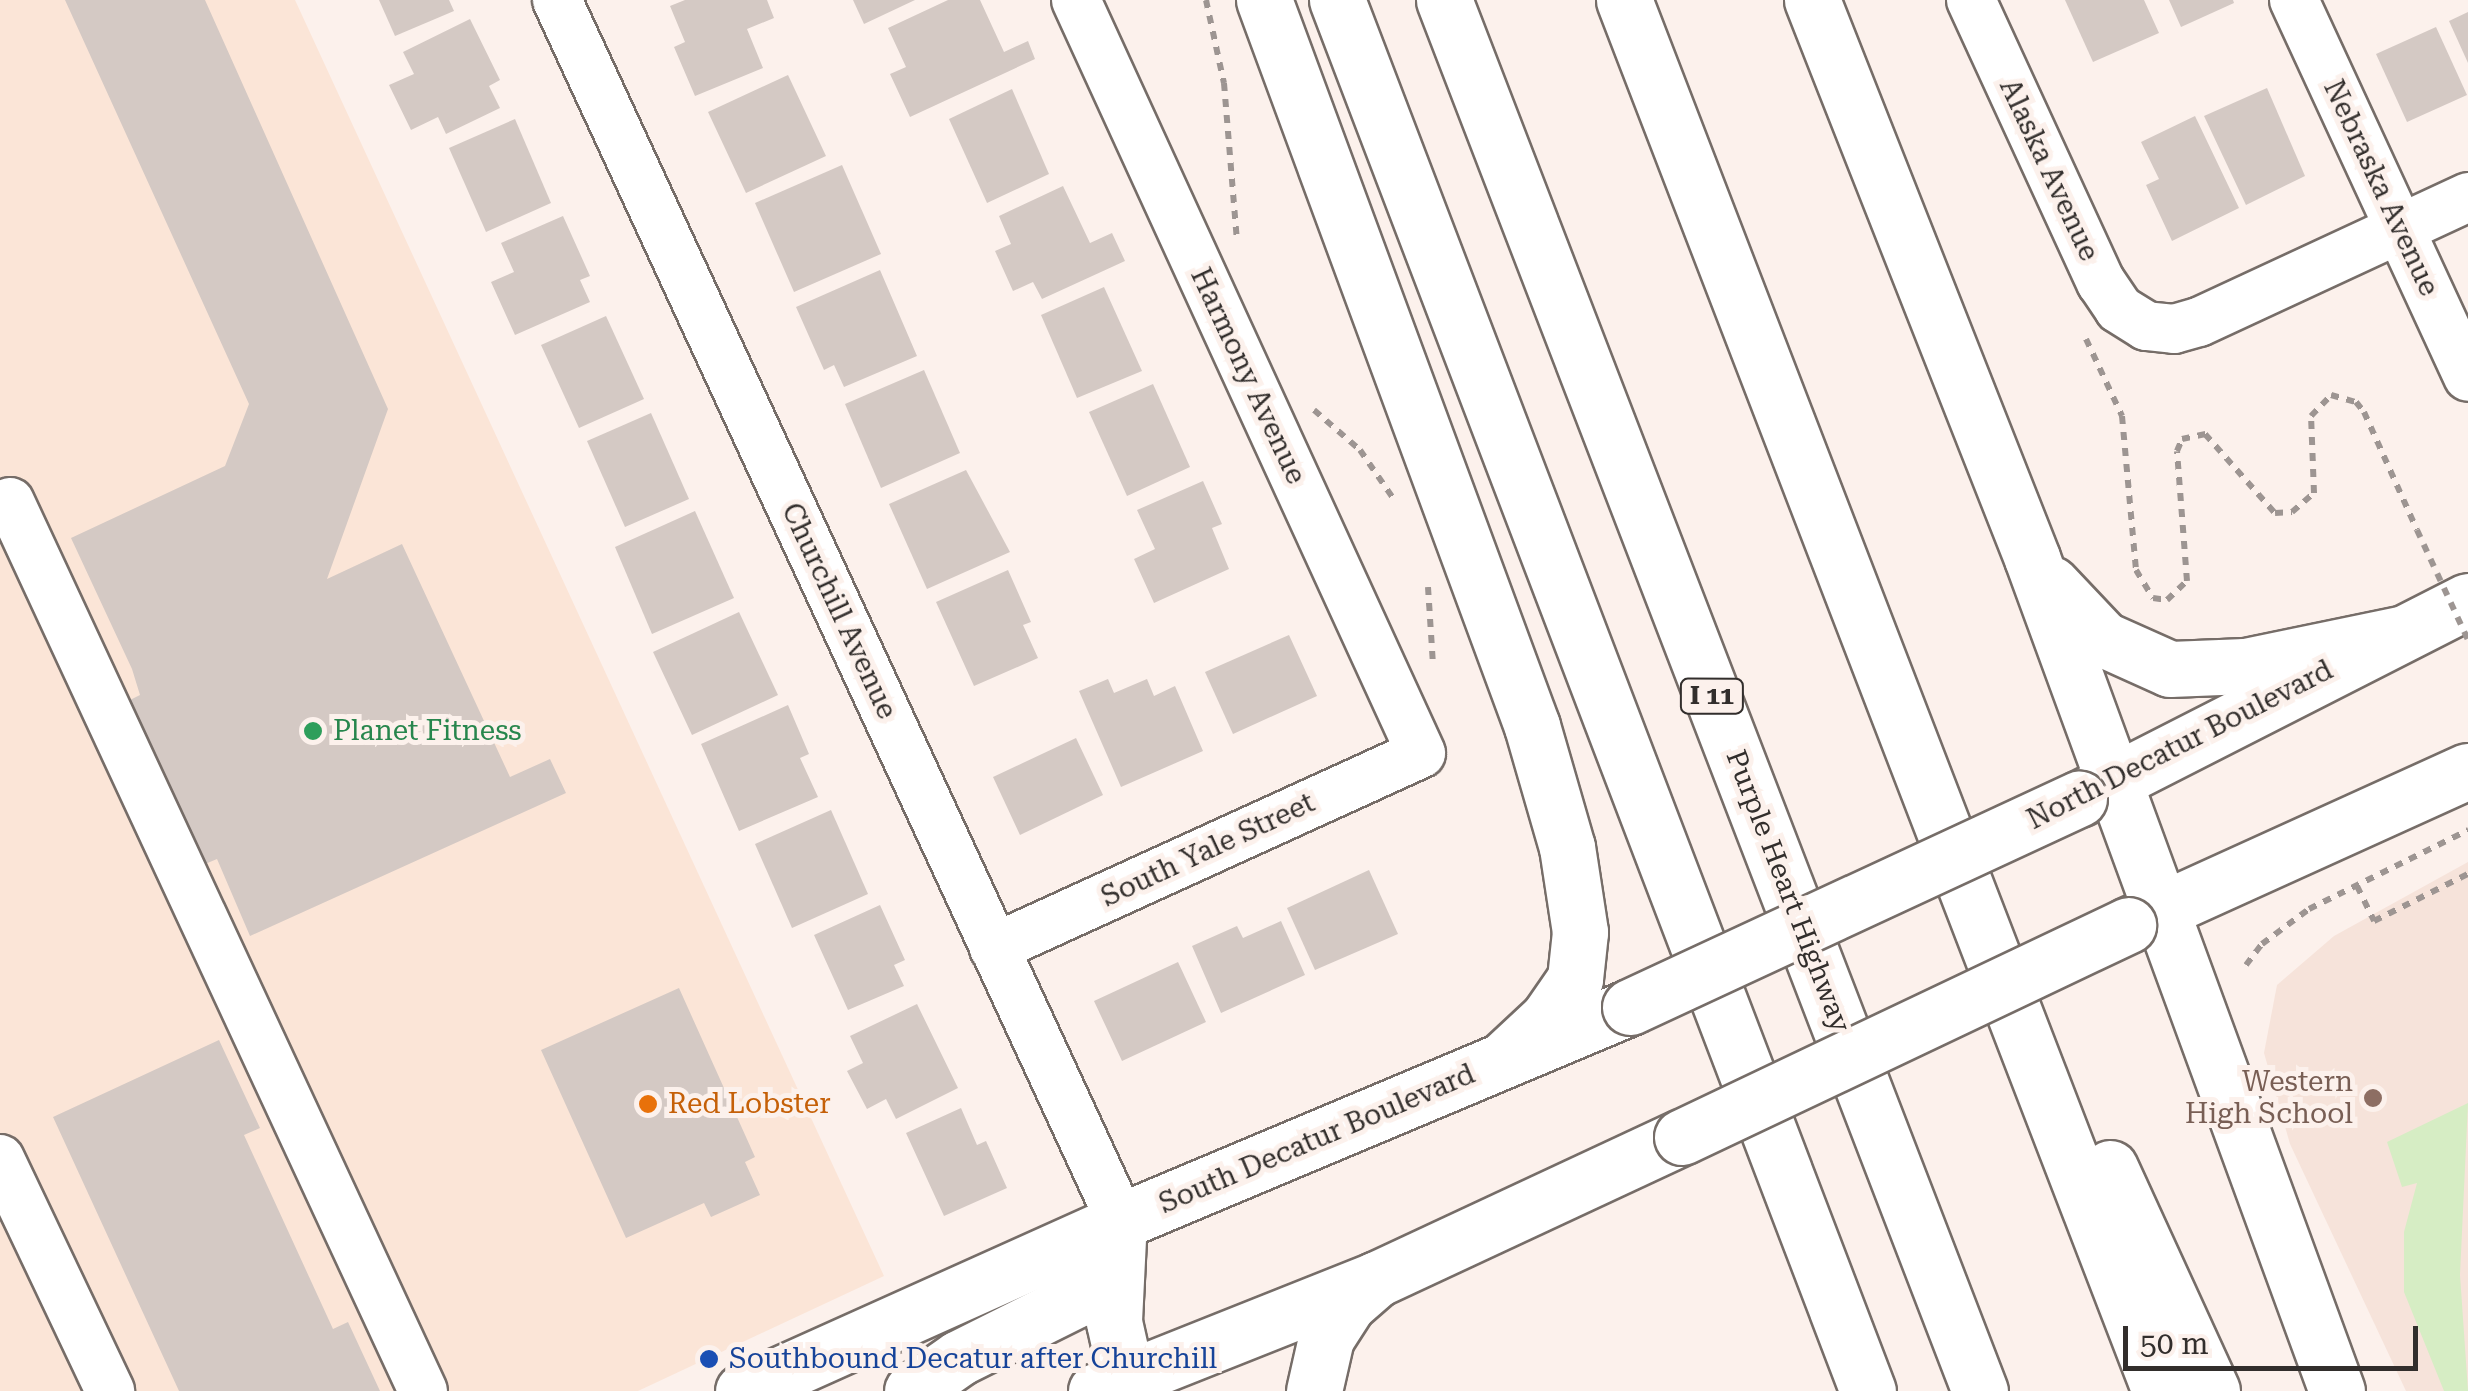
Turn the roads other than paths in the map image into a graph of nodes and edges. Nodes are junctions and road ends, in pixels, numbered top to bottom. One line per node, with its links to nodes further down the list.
1 (557, 0): 23 (street, Churchill Avenue)
2 (1076, 0): 18 (street, Harmony Avenue)
3 (1264, 0): 24 (main road)
4 (1336, 0): 34 (main road)
5 (1444, 0): 35 (main road, Purple Heart Highway / I 11)
6 (1624, 0): 16 (main road)
7 (1812, 0): 14 (main road)
8 (1971, 0): 11 (street, Alaska Avenue)
9 (2294, 0): 11 (street, Nebraska Avenue)
10 (2468, 197): 11 (street)
11 (2400, 230): 12 (street, Nebraska Avenue)
12 (2468, 376)
13 (10, 502): 30 (street)
14 (2032, 558): 17 (main road); 20 (main road)
15 (2468, 601): 17 (main road, North Decatur Boulevard)
16 (1868, 632): 36 (main road); 37 (main road)
17 (2399, 634): 20 (main road, North Decatur Boulevard)
18 (1421, 752): 23 (street, South Yale Street)
19 (2468, 771): 22 (main road)
20 (2096, 791): 21 (main road, North Decatur Boulevard, bridge); 22 (main road)
21 (1890, 886): 24 (main road, South Decatur Boulevard, bridge)
22 (2144, 918): 27 (main road, bridge); 38 (main road)
23 (994, 948): 26 (street, Churchill Avenue)
24 (1503, 1060): 26 (main road, South Decatur Boulevard)
25 (0, 1159): 29 (street)
26 (1121, 1222): 28 (main road); 31 (main road, South Decatur Boulevard); 32 (main road)
27 (1377, 1279): 28 (main road); 33 (main road)
28 (1118, 1387)
29 (110, 1391)
30 (423, 1391)
31 (743, 1391)
32 (912, 1391)
33 (1314, 1391)
34 (1868, 1391)
35 (1980, 1391)
36 (2160, 1391)
37 (2212, 1391)
38 (2337, 1391)

